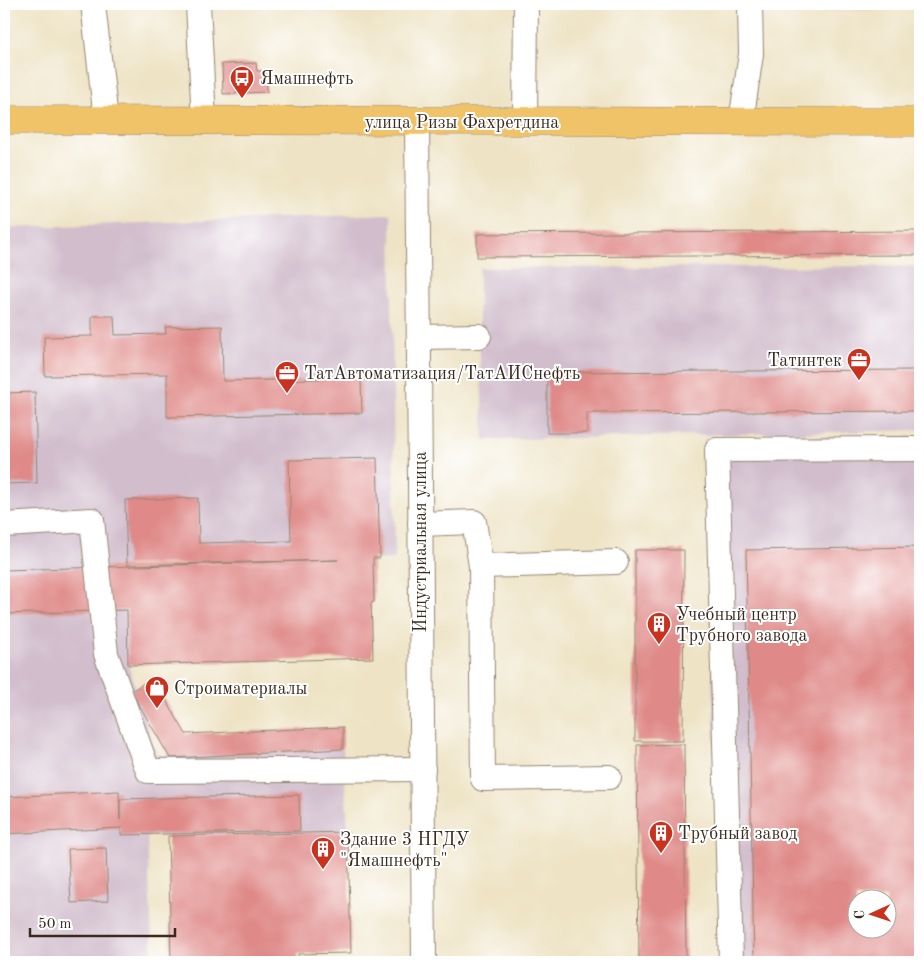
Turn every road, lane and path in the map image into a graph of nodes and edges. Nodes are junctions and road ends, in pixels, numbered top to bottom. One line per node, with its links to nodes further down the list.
1 (93, 4): 6 (street)
2 (198, 4): 7 (street)
3 (526, 4): 9 (street)
4 (750, 4): 10 (street)
5 (4, 120): 6 (main road, улица Ризы Фахретдина)
6 (106, 120): 7 (main road, улица Ризы Фахретдина)
7 (204, 121): 8 (main road, улица Ризы Фахретдина)
8 (417, 122): 9 (main road, улица Ризы Фахретдина); 13 (street, Индустриальная улица)
9 (525, 122): 10 (main road, улица Ризы Фахретдина)
10 (741, 122): 11 (main road, улица Ризы Фахретдина)
11 (920, 122)
12 (479, 336): 13 (street)
13 (419, 337): 15 (street, Индустриальная улица)
14 (920, 449): 22 (street)
15 (420, 524): 18 (street); 19 (street, Индустриальная улица)
16 (4, 525): 19 (street)
17 (616, 562): 18 (street)
18 (481, 566): 20 (street)
19 (423, 769): 21 (street, Индустриальная улица)
20 (608, 777)
21 (424, 962)
22 (731, 962)

